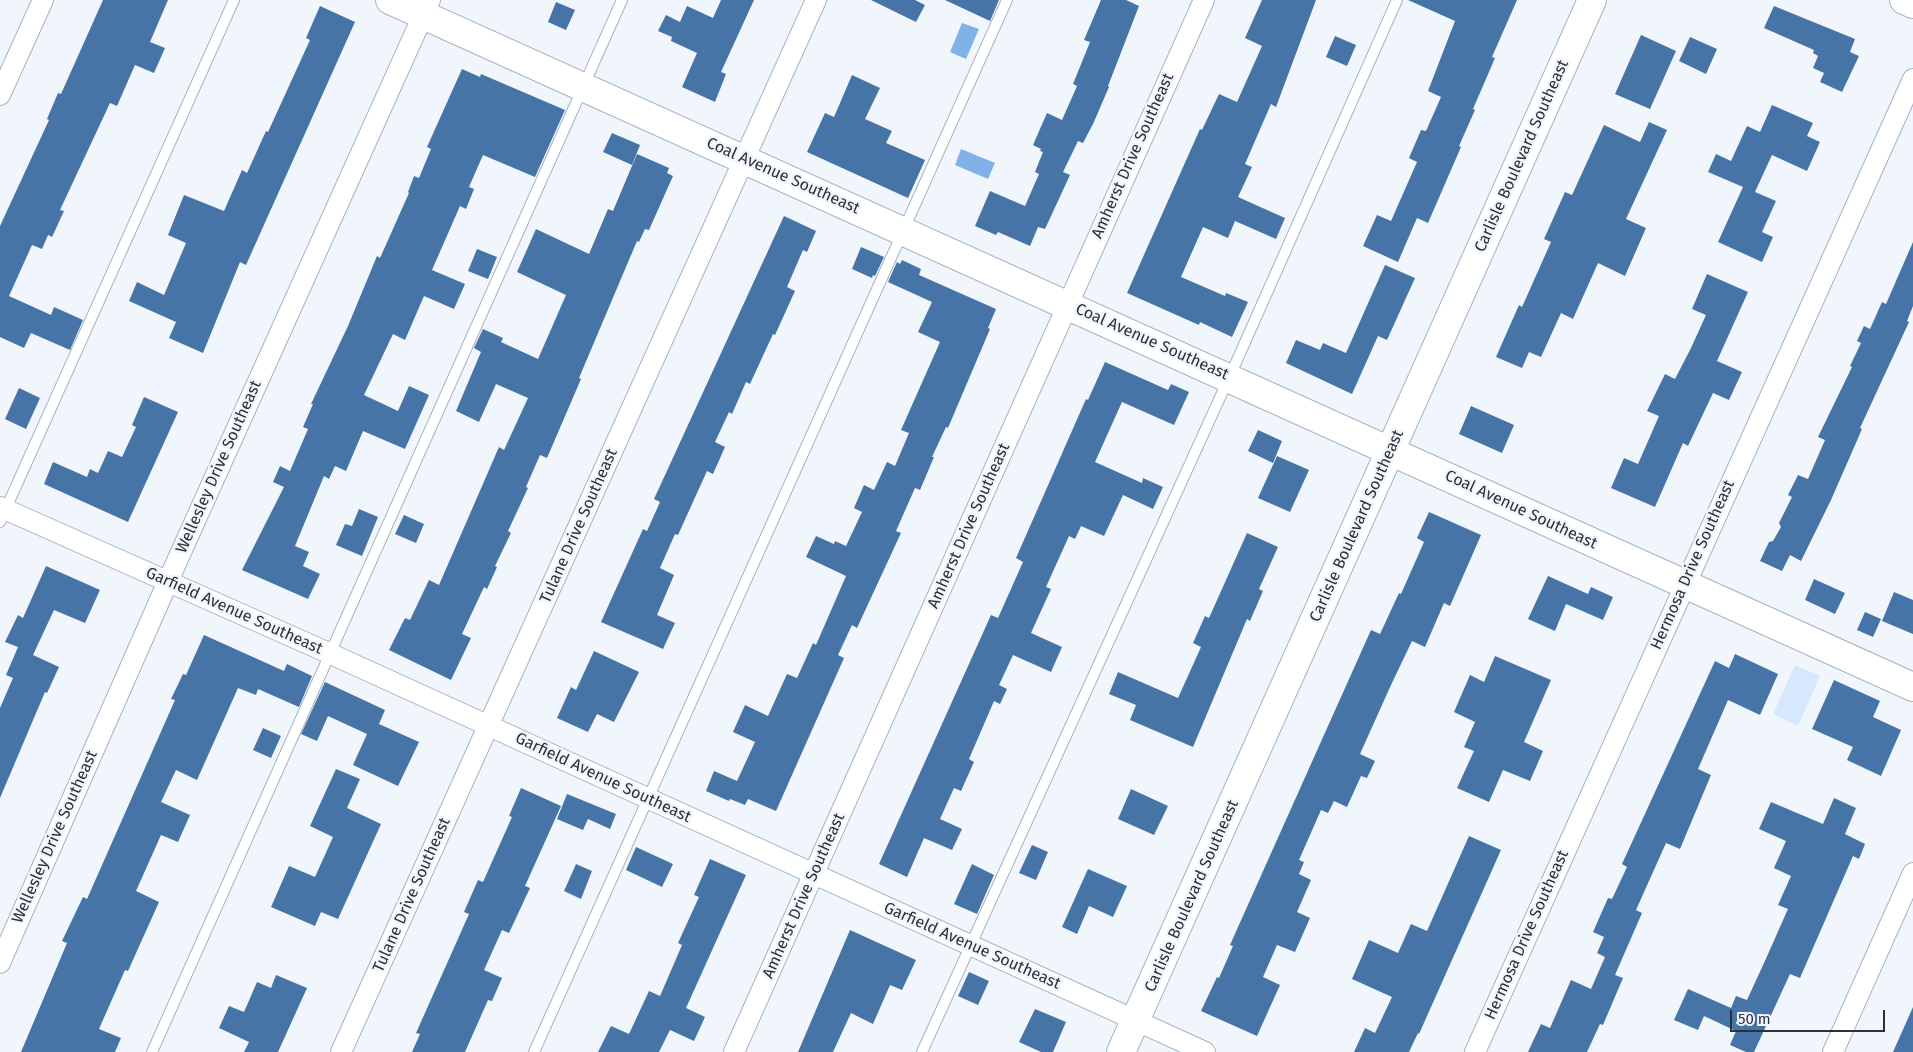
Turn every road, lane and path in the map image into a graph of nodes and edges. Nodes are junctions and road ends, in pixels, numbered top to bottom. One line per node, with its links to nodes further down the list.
1 (43, 0): 15 (street)
2 (234, 0): 21 (lane)
3 (390, 0): 12 (main road, Coal Avenue Southeast)
4 (622, 0): 14 (lane)
5 (816, 0): 16 (street, Tulane Drive Southeast)
6 (1008, 0): 17 (lane)
7 (1204, 0): 18 (street, Amherst Drive Southeast)
8 (1397, 0): 19 (lane)
9 (1592, 0): 20 (main road, Carlisle Boulevard Southeast)
10 (1904, 0): 11 (main road)
11 (1913, 4)
12 (427, 8): 14 (main road, Coal Avenue Southeast); 22 (street, Wellesley Drive Southeast)
13 (1913, 79): 23 (street, Hermosa Drive Southeast)
14 (583, 87): 16 (main road, Coal Avenue Southeast); 24 (lane)
15 (0, 95)
16 (744, 158): 17 (main road, Coal Avenue Southeast); 26 (street, Tulane Drive Southeast)
17 (903, 230): 18 (main road, Coal Avenue Southeast); 27 (lane)
18 (1067, 304): 19 (main road, Coal Avenue Southeast); 29 (street, Amherst Drive Southeast)
19 (1229, 377): 20 (main road, Coal Avenue Southeast); 30 (lane)
20 (1391, 450): 23 (main road, Coal Avenue Southeast); 32 (main road, Carlisle Boulevard Southeast)
21 (2, 513): 22 (street, Garfield Avenue Southeast)
22 (168, 581): 24 (street, Garfield Avenue Southeast); 31 (street, Wellesley Drive Southeast)
23 (1684, 584): 25 (main road, Coal Avenue Southeast); 40 (street, Hermosa Drive Southeast)
24 (330, 654): 26 (street, Garfield Avenue Southeast); 33 (lane)
25 (1913, 686)
26 (489, 726): 27 (street, Garfield Avenue Southeast); 34 (street, Tulane Drive Southeast)
27 (647, 798): 29 (street, Garfield Avenue Southeast); 35 (lane)
28 (1913, 873): 41 (street)
29 (814, 874): 30 (street, Garfield Avenue Southeast); 36 (street, Amherst Drive Southeast)
30 (969, 946): 32 (street, Garfield Avenue Southeast); 37 (lane)
31 (0, 963)
32 (1136, 1020): 38 (main road, Carlisle Boulevard Southeast); 39 (street, Garfield Avenue Southeast)
33 (152, 1052)
34 (341, 1052)
35 (534, 1052)
36 (734, 1052)
37 (922, 1052)
38 (1121, 1052)
39 (1205, 1052)
40 (1475, 1052)
41 (1832, 1052)

